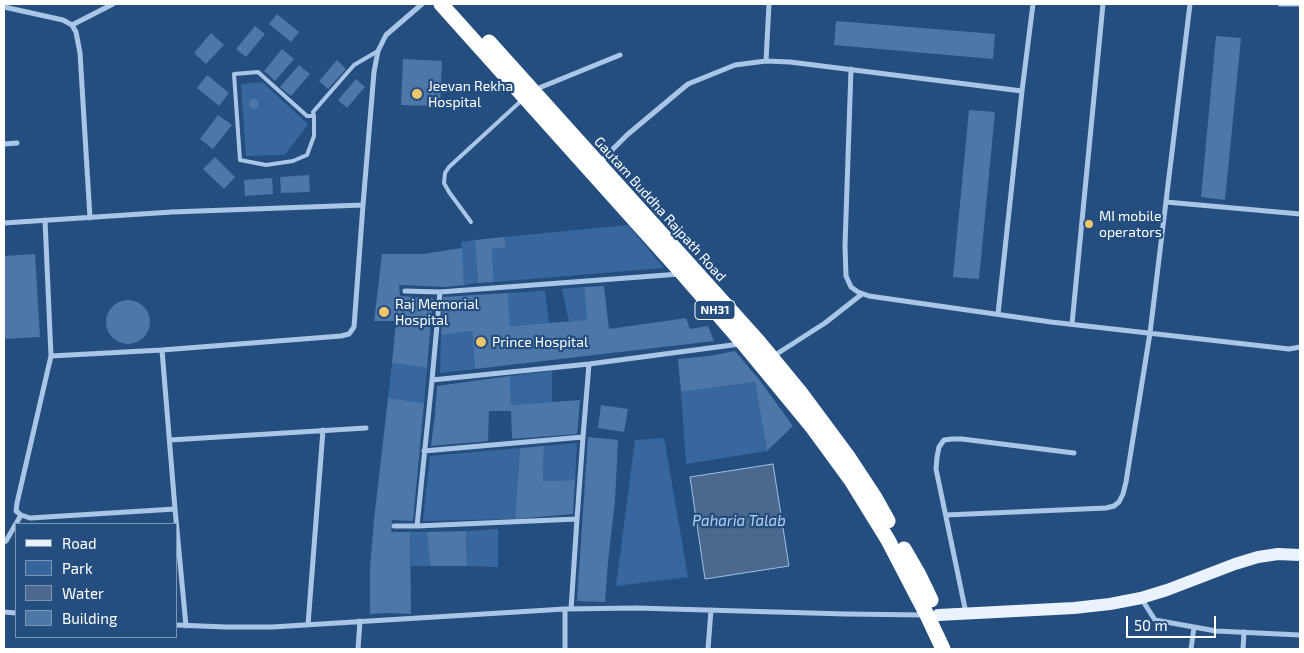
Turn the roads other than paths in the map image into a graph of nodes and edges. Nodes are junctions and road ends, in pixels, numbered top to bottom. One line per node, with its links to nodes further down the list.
1 (113, 4): 12 (street)
2 (422, 4): 13 (street)
3 (441, 4): 18 (highway, NH31)
4 (454, 4): 18 (highway, Gautam Buddha Rajpath Road / NH31)
5 (769, 4): 15 (street)
6 (1033, 4): 17 (street)
7 (1103, 4): 35 (street)
8 (1190, 4): 23 (street)
9 (1280, 4): 10 (street)
10 (1300, 4)
11 (4, 7): 12 (street)
12 (72, 25): 26 (street)
13 (378, 51): 19 (lane); 24 (street)
14 (620, 55): 18 (street)
15 (766, 61): 16 (street); 22 (street)
16 (851, 69): 17 (street); 33 (street)
17 (1022, 91): 34 (street)
18 (529, 94): 22 (highway, Gautam Buddha Rajpath Road / NH31); 28 (lane)
19 (314, 116): 19 (lane)
20 (17, 143): 21 (street)
21 (4, 144)
22 (594, 168): 30 (highway, NH31); 37 (highway, Gautam Buddha Rajpath Road / NH31)
23 (1166, 202): 25 (street); 36 (street)
24 (362, 205): 26 (street); 39 (street)
25 (1300, 214)
26 (90, 218): 27 (street)
27 (46, 220): 29 (street); 40 (street)
28 (471, 222)
29 (4, 223)
30 (683, 274): 32 (street); 37 (highway, NH31)
31 (405, 291): 32 (street)
32 (440, 292): 43 (street)
33 (862, 294): 34 (street); 41 (street)
34 (998, 314): 35 (street)
35 (1072, 324): 36 (street)
36 (1150, 333): 38 (street); 51 (street)
37 (750, 342): 41 (highway, Gautam Buddha Rajpath Road / NH31); 42 (street); 67 (highway, NH31)
38 (1300, 347)
39 (162, 350): 40 (street); 47 (street)
40 (51, 356): 52 (street)
41 (771, 358): 67 (highway, Gautam Buddha Rajpath Road / NH31)
42 (589, 364): 43 (street); 46 (street)
43 (432, 380): 48 (street)
44 (366, 428): 45 (street)
45 (323, 430): 47 (street); 70 (street)
46 (583, 437): 48 (street); 53 (street)
47 (170, 440): 50 (street)
48 (424, 451): 58 (street)
49 (1074, 453): 51 (street)
50 (175, 509): 52 (street); 55 (street)
51 (946, 515): 66 (street)
52 (21, 516): 54 (street)
53 (577, 520): 58 (street); 64 (street)
54 (17, 523)
55 (176, 523)
56 (15, 526): 60 (street)
57 (394, 526): 58 (street)
58 (417, 526)
59 (178, 541): 71 (street)
60 (4, 542)
61 (1300, 555): 62 (main road)
62 (1141, 598): 66 (main road); 72 (street)
63 (565, 609): 64 (street); 68 (street); 76 (street)
64 (571, 609): 65 (street)
65 (711, 610): 67 (street); 77 (street)
66 (966, 614): 67 (main road)
67 (933, 615): 78 (highway, NH31); 79 (highway, Gautam Buddha Rajpath Road / NH31)
68 (360, 621): 70 (street); 75 (street)
69 (178, 625): 71 (street)
70 (308, 625): 71 (street)
71 (186, 626)
72 (1194, 627): 73 (street); 80 (street)
73 (1244, 632): 74 (street); 81 (street)
74 (1300, 635)
75 (358, 649)
76 (565, 649)
77 (708, 649)
78 (943, 649)
79 (954, 649)
80 (1191, 649)
81 (1243, 649)

